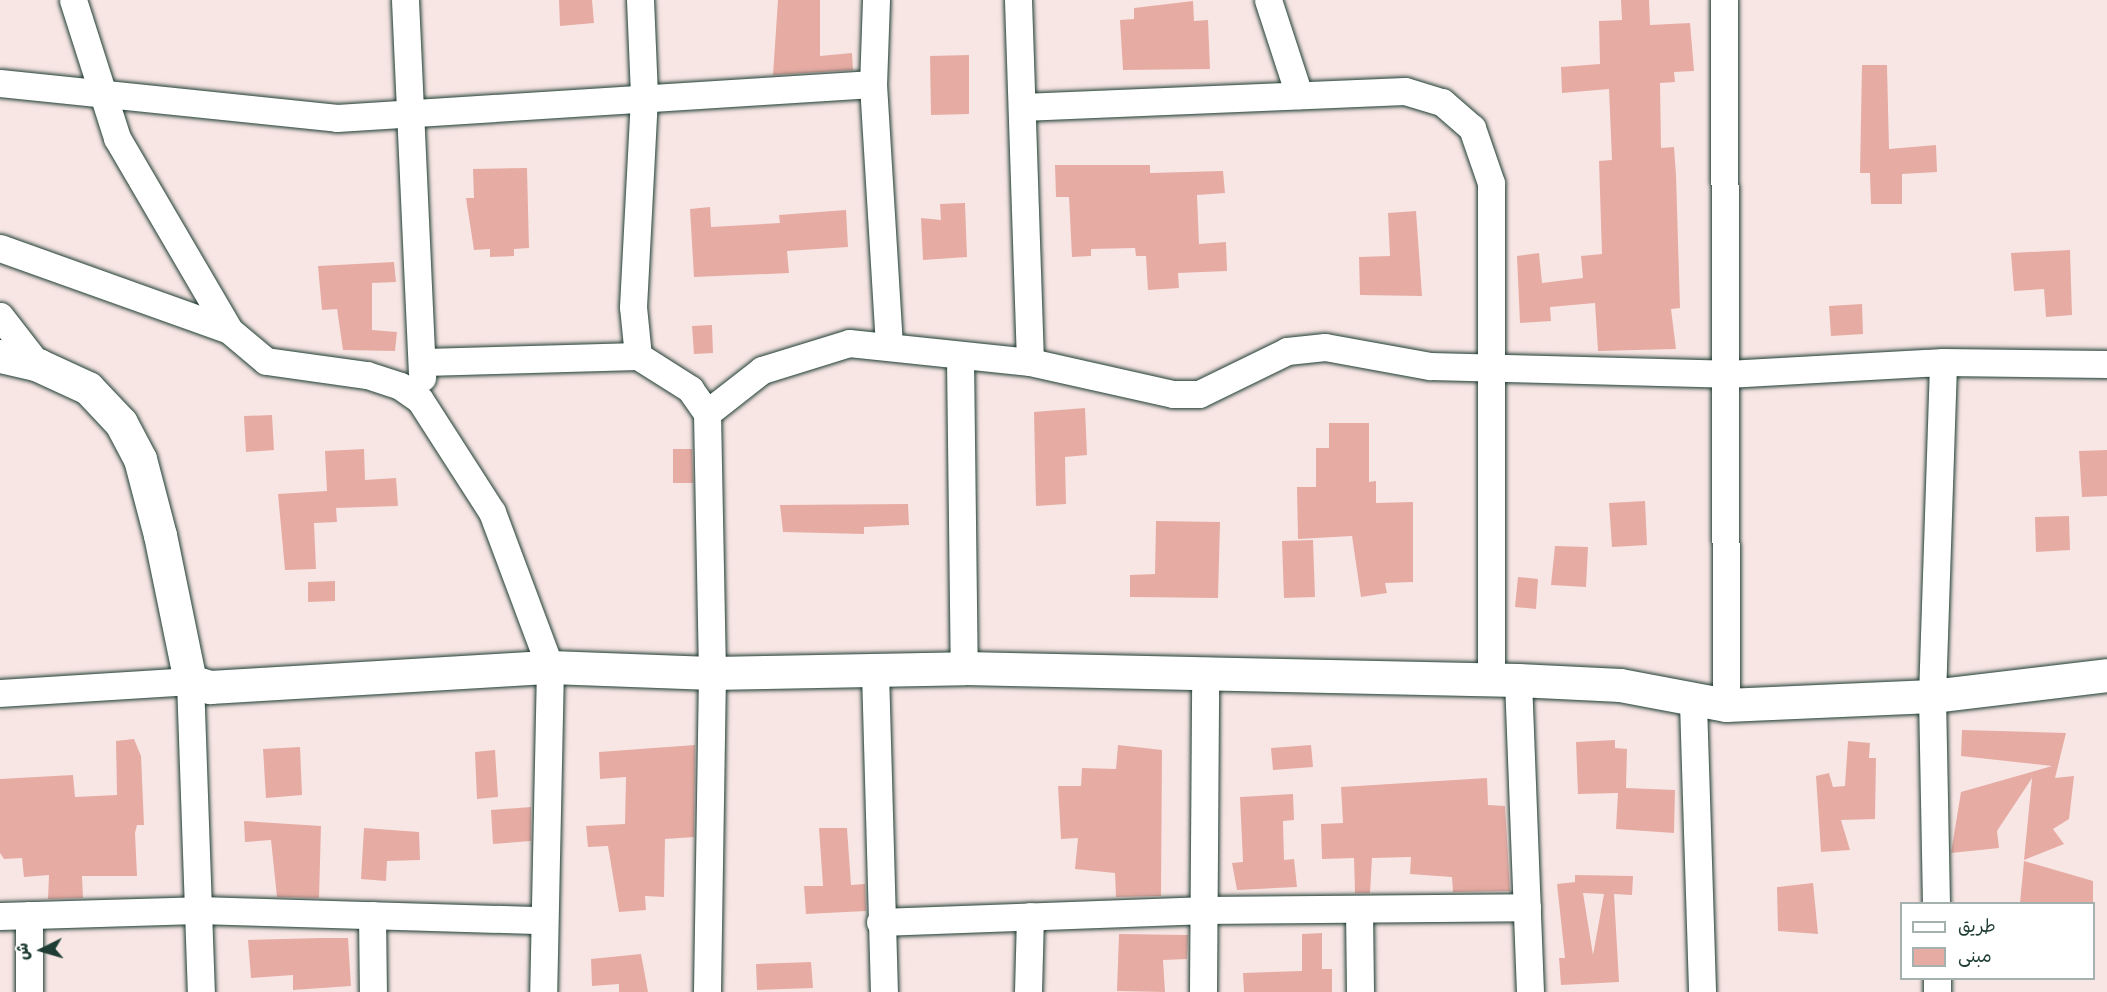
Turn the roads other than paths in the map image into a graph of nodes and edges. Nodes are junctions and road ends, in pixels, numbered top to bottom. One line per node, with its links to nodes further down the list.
1 (73, 0): 10 (street)
2 (405, 0): 14 (street)
3 (640, 0): 11 (street)
4 (876, 0): 9 (street)
5 (1018, 0): 13 (street)
6 (1268, 0): 12 (street)
7 (1724, 0): 28 (street)
8 (0, 83): 10 (street)
9 (873, 84): 11 (street); 18 (street)
10 (101, 90): 14 (street); 17 (street)
11 (644, 95): 14 (street); 20 (street)
12 (1299, 95): 13 (street); 27 (street)
13 (1022, 107): 23 (street)
14 (412, 112): 22 (street)
15 (0, 248): 17 (street)
16 (0, 316): 26 (street)
17 (229, 330): 29 (street)
18 (889, 345): 21 (street); 30 (street)
19 (0, 356): 26 (street)
20 (638, 356): 22 (street); 30 (street)
21 (960, 358): 23 (street); 32 (street)
22 (424, 362): 29 (street)
23 (1030, 362): 27 (street)
24 (1943, 362): 25 (street); 28 (street); 40 (street)
25 (2107, 364)
26 (38, 365): 38 (street)
27 (1493, 368): 28 (street); 37 (street)
28 (1727, 374): 42 (street)
29 (420, 400): 31 (street)
30 (707, 413): 35 (street)
31 (550, 667): 35 (street); 38 (street); 52 (street)
32 (964, 668): 33 (street); 34 (street)
33 (875, 671): 35 (street); 53 (street)
34 (1205, 672): 37 (street); 46 (street)
35 (712, 673): 58 (street)
36 (2107, 675): 40 (street)
37 (1505, 679): 41 (street); 44 (street)
38 (190, 681): 39 (street); 45 (street)
39 (0, 693)
40 (1932, 696): 42 (street); 43 (street)
41 (1693, 703): 42 (street); 64 (street)
42 (1726, 705)
43 (1936, 902)
44 (1527, 907): 47 (street); 63 (street)
45 (198, 910): 48 (street); 49 (street); 55 (street)
46 (1201, 910): 47 (street); 51 (street); 61 (street)
47 (1359, 910): 62 (street)
48 (29, 915): 50 (street); 54 (street)
49 (372, 915): 52 (street); 56 (street)
50 (0, 916)
51 (1030, 916): 53 (street); 60 (street)
52 (543, 920): 57 (street)
53 (880, 922): 59 (street)
54 (29, 992)
55 (201, 992)
56 (372, 992)
57 (543, 992)
58 (707, 992)
59 (884, 992)
60 (1028, 992)
61 (1203, 992)
62 (1360, 992)
63 (1530, 992)
64 (1702, 992)

